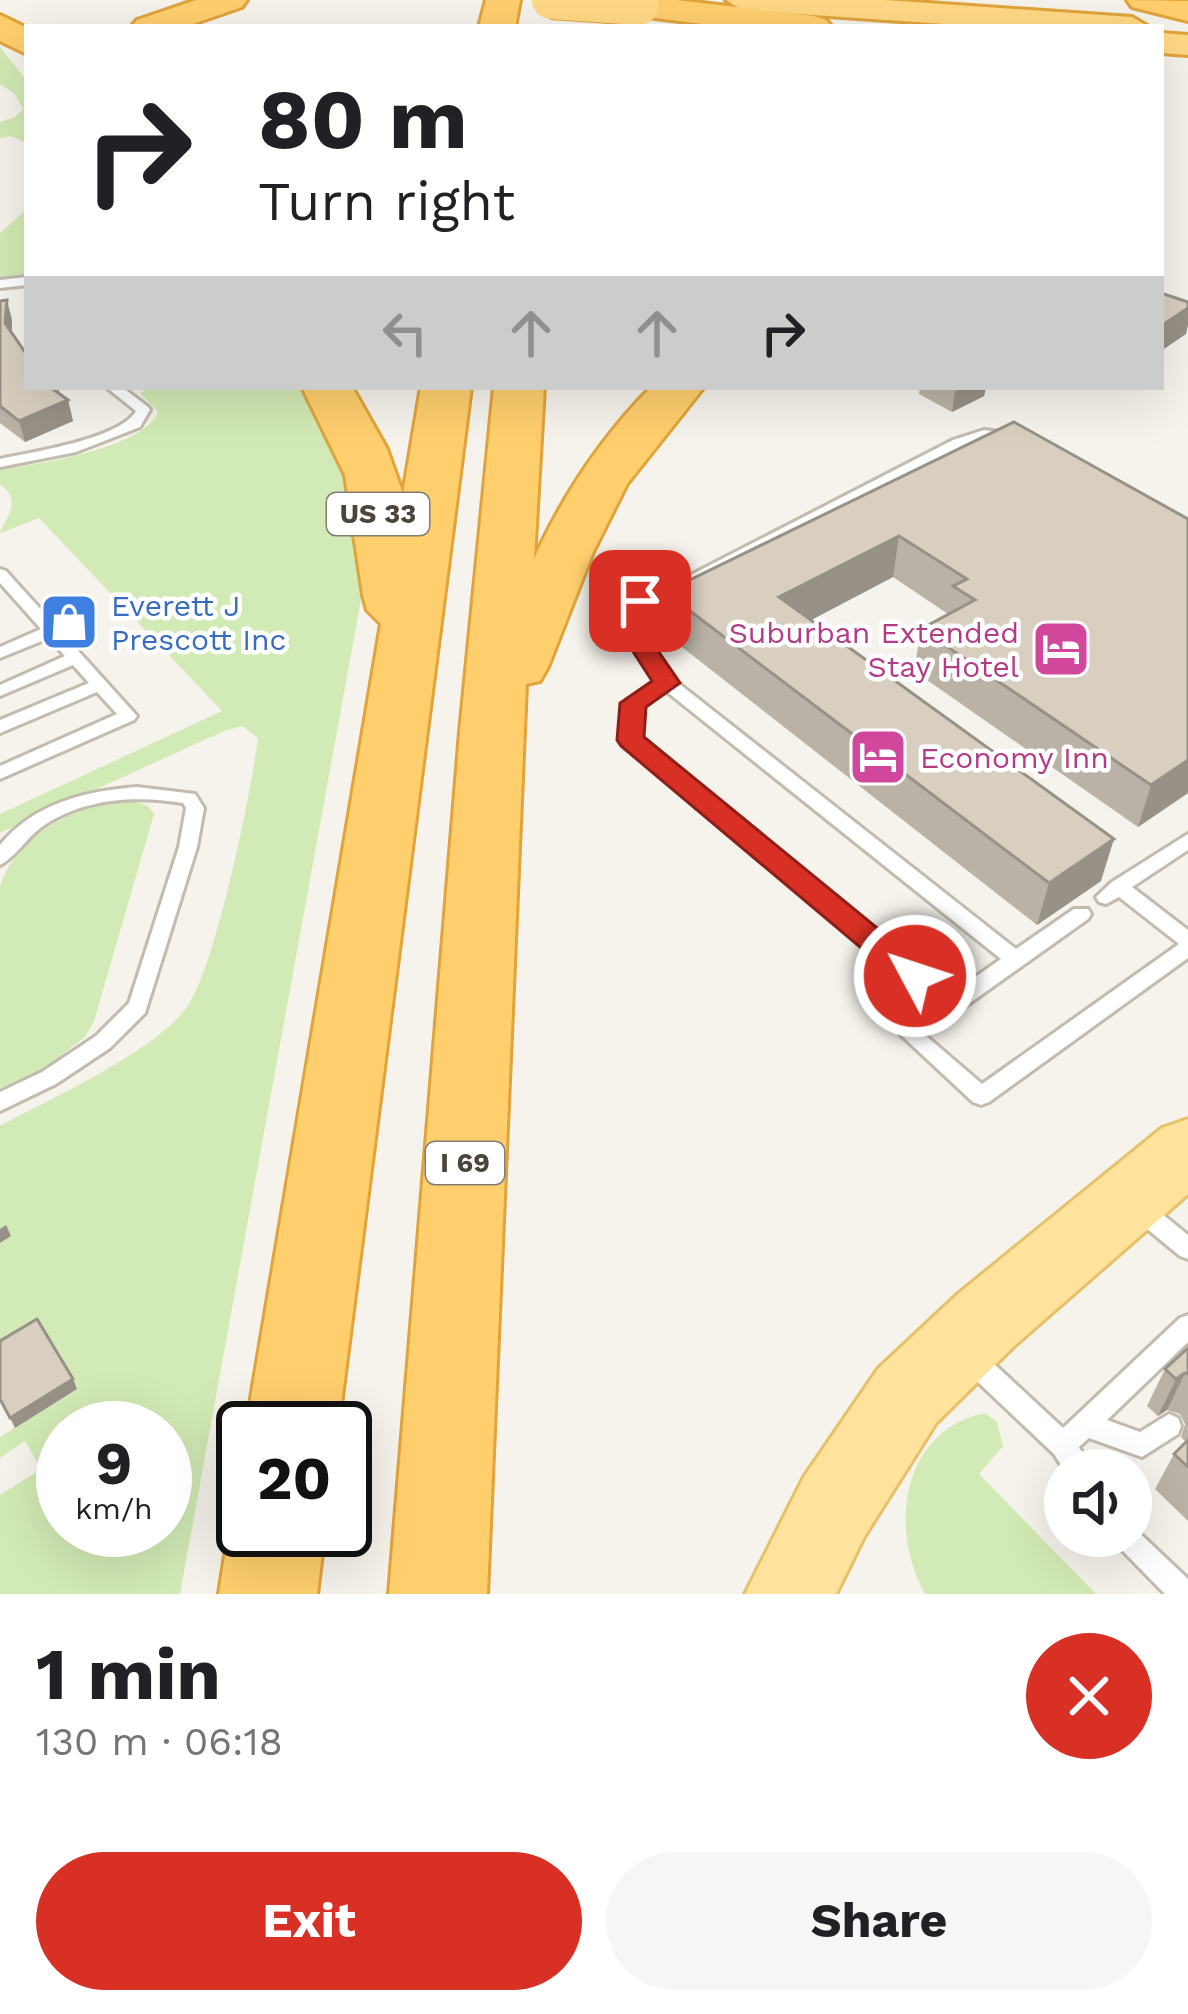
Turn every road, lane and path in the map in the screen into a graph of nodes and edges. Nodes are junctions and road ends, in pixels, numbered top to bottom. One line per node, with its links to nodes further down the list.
1 (230, 0): 7 (highway)
2 (554, 0): 5 (highway, bridge)
3 (742, 0): 10 (highway)
4 (1144, 0): 6 (highway)
5 (647, 7): 8 (highway); 9 (highway)
6 (1188, 10)
7 (158, 24)
8 (789, 24)
9 (899, 24)
10 (1089, 24)
11 (117, 390): 17 (lane)
12 (329, 390): 24 (highway, US 33)
13 (446, 390): 24 (highway)
14 (519, 390): 31 (highway, I 69)
15 (677, 390): 31 (highway)
16 (1033, 448): 19 (lane)
17 (0, 463)
18 (0, 574): 20 (lane)
19 (697, 576)
20 (23, 599): 22 (lane); 23 (lane)
21 (640, 601): 27 (lane)
22 (0, 609)
23 (51, 631): 25 (lane); 26 (lane)
24 (409, 648): 45 (highway)
25 (0, 652)
26 (76, 658): 28 (lane); 29 (lane)
27 (667, 683): 37 (lane); 38 (lane)
28 (100, 685): 30 (lane); 32 (lane)
29 (0, 691)
30 (0, 727)
31 (492, 731): 53 (highway, I 69)
32 (0, 773)
33 (1188, 841): 36 (lane)
34 (0, 858): 39 (lane)
35 (1081, 914): 37 (lane)
36 (1188, 945): 38 (lane)
37 (1015, 958): 38 (lane)
38 (951, 1005)
39 (0, 1102)
40 (1188, 1150): 41 (main road)
41 (1128, 1201): 42 (lane); 44 (main road)
42 (1188, 1249)
43 (1188, 1326): 46 (lane)
44 (957, 1346): 48 (lane); 54 (main road)
45 (296, 1401)
46 (1084, 1424): 47 (lane); 48 (lane)
47 (1169, 1426)
48 (1063, 1445): 49 (lane)
49 (1066, 1449)
50 (274, 1557): 52 (highway)
51 (1147, 1557): 55 (lane)
52 (268, 1594)
53 (438, 1594)
54 (789, 1594)
55 (1184, 1594)

